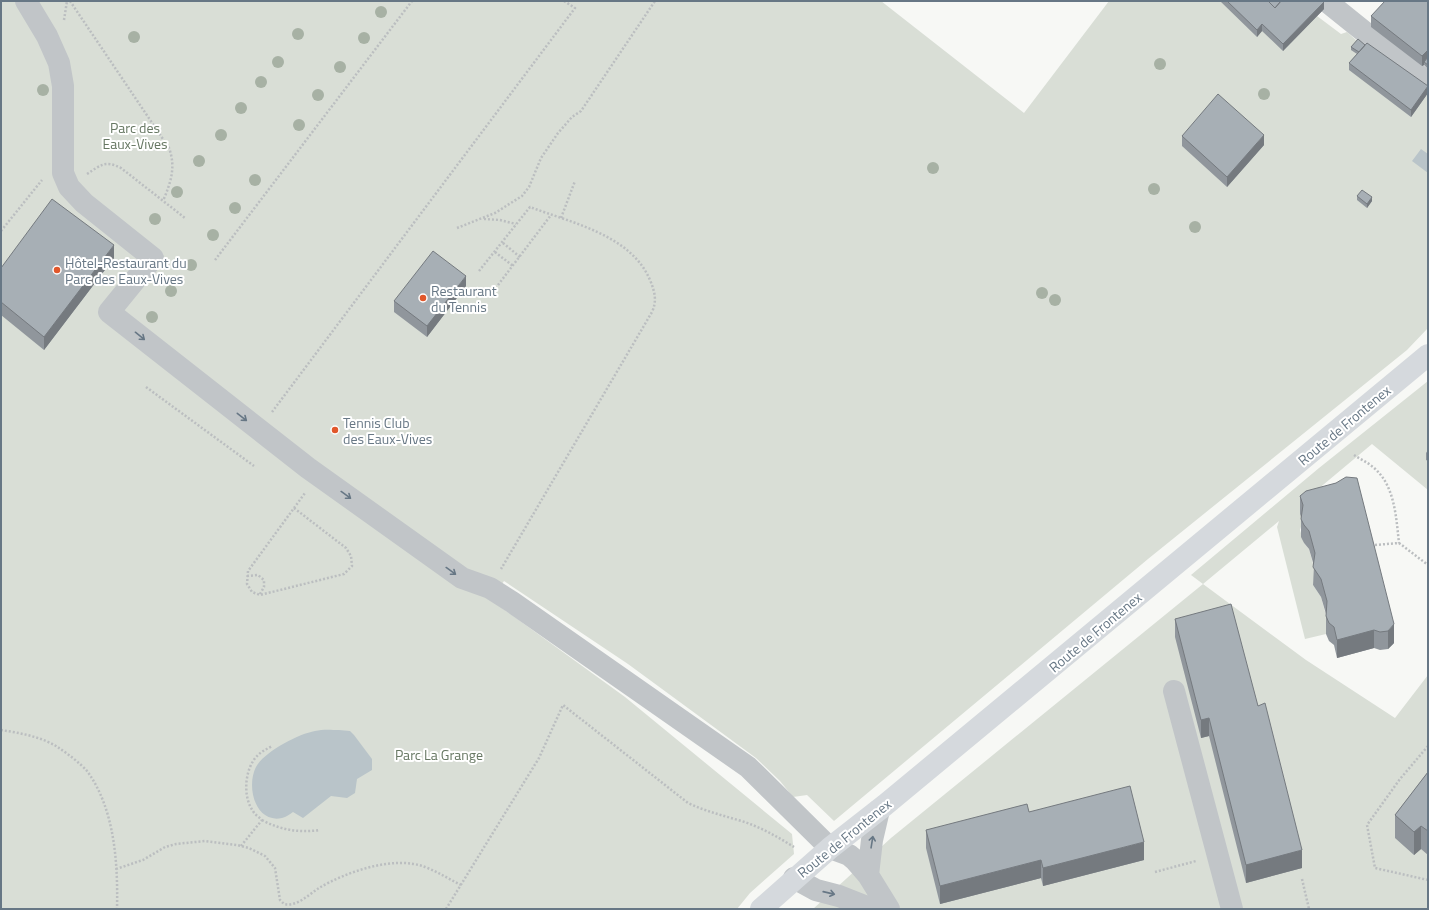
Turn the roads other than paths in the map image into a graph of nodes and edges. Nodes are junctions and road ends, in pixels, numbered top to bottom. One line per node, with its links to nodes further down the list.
1 (26, 1): 7 (street, one-way to 7)
2 (1326, 1): 3 (street)
3 (1428, 83)
4 (1428, 355): 6 (main road, Route de Frontenex)
5 (1174, 691): 13 (street)
6 (879, 810): 7 (main road, Route de Frontenex); 8 (street, one-way to 6)
7 (830, 848): 8 (street); 9 (main road, Route de Frontenex)
8 (868, 875): 12 (street)
9 (794, 878): 10 (main road, Route de Frontenex); 11 (street, one-way to 11)
10 (761, 909)
11 (872, 909)
12 (889, 909)
13 (1232, 909)

